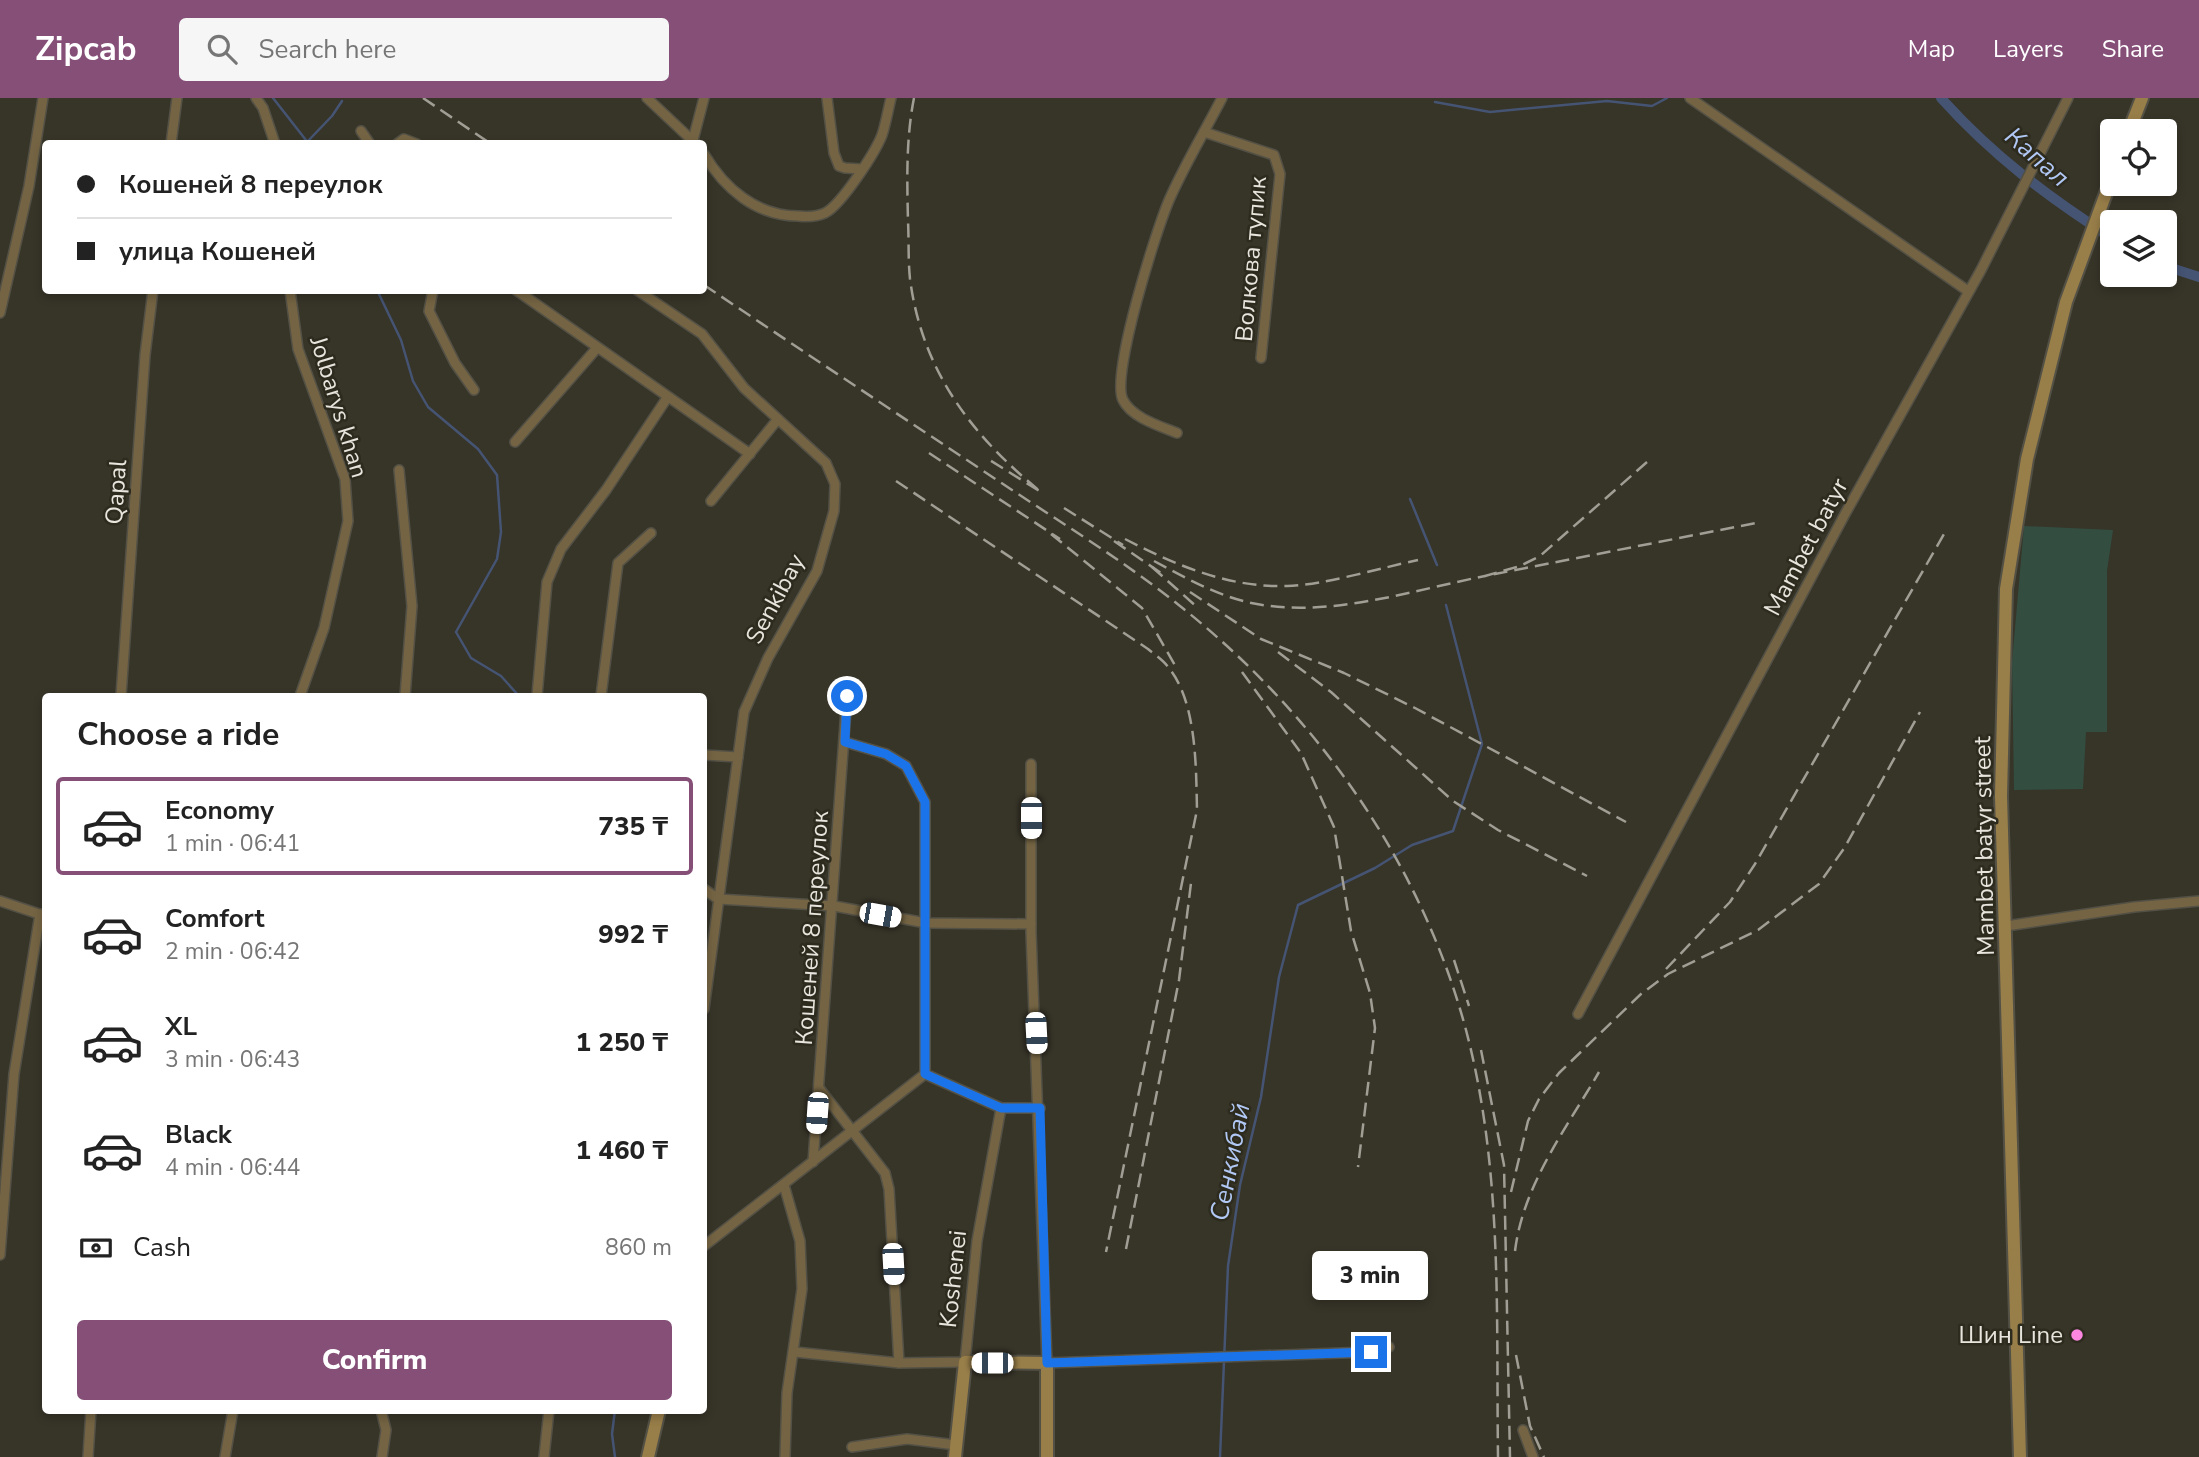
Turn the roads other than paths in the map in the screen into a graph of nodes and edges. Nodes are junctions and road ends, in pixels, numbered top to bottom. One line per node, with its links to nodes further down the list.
1 (43, 98): 29 (street)
2 (177, 98): 15 (street)
3 (256, 98): 16 (street)
4 (647, 98): 18 (street)
5 (704, 98): 19 (street)
6 (827, 98): 21 (street)
7 (891, 98): 21 (street)
8 (1222, 98): 14 (street)
9 (1690, 98): 23 (street)
10 (2068, 98): 23 (street, Mambet batyr)
11 (2142, 98): 12 (main road)
12 (2134, 119)
13 (361, 131): 17 (street)
14 (1205, 132): 31 (street, Волкова тупик); 35 (street)
15 (172, 140)
16 (274, 140)
17 (367, 140)
18 (692, 140)
19 (694, 140)
20 (707, 159): 21 (street)
21 (861, 169)
22 (2105, 196): 60 (main road, Mambet batyr street)
23 (1968, 291): 62 (street, Mambet batyr)
24 (153, 294): 41 (street, Qapal)
25 (291, 294): 42 (street, Jolbarys khan)
26 (432, 294): 32 (street)
27 (522, 294): 30 (street)
28 (643, 294): 34 (street, Senkibay)
29 (0, 313)
30 (597, 348): 33 (street); 36 (street)
31 (1261, 358)
32 (474, 390)
33 (667, 398): 37 (street); 44 (street)
34 (778, 419): 37 (street); 49 (street, Senkibay)
35 (1177, 433)
36 (515, 442)
37 (750, 454): 39 (street)
38 (399, 470): 43 (street, Jolbarys khan)
39 (711, 500)
40 (651, 533): 45 (street)
41 (121, 693)
42 (301, 693)
43 (405, 693)
44 (537, 693)
45 (601, 693)
46 (847, 696): 47 (street, Кошеней 8 переулок)
47 (845, 742): 55 (street, Кошеней 8 переулок); 58 (street)
48 (707, 755): 49 (street)
49 (738, 757): 52 (street, Senkibay)
50 (1031, 764): 59 (street)
51 (707, 891): 52 (street)
52 (718, 899): 55 (street); 61 (street, Senkibay)
53 (0, 901): 56 (street)
54 (2199, 901): 60 (street)
55 (834, 906): 58 (street); 64 (street, Кошеней 8 переулок)
56 (42, 915)
57 (42, 920): 71 (street)
58 (926, 923): 59 (street); 63 (street)
59 (1031, 924): 66 (street)
60 (2006, 926): 93 (main road, Mambet batyr street)
61 (707, 985)
62 (1578, 1014)
63 (925, 1074): 65 (street); 67 (street)
64 (819, 1088): 67 (street); 68 (street, Кошеней 8 переулок)
65 (1001, 1108): 66 (street); 74 (street, Koshenei)
66 (1040, 1108): 76 (street)
67 (851, 1132): 68 (street); 75 (street)
68 (813, 1162): 69 (street)
69 (783, 1185): 70 (street); 73 (street)
70 (707, 1244)
71 (0, 1255)
72 (1389, 1348): 76 (street)
73 (794, 1352): 75 (street); 90 (street)
74 (965, 1362): 75 (street); 76 (main road); 84 (main road, Koshenei)
75 (899, 1363)
76 (1047, 1363): 91 (main road)
77 (91, 1414): 85 (street)
78 (232, 1414): 86 (street)
79 (382, 1414): 87 (street)
80 (549, 1414): 88 (street)
81 (658, 1414): 89 (main road)
82 (1523, 1430): 92 (street)
83 (852, 1447): 84 (street)
84 (955, 1451)
85 (88, 1457)
86 (225, 1457)
87 (382, 1457)
88 (544, 1457)
89 (648, 1457)
90 (785, 1457)
91 (1047, 1457)
92 (1533, 1457)
93 (2020, 1457)

